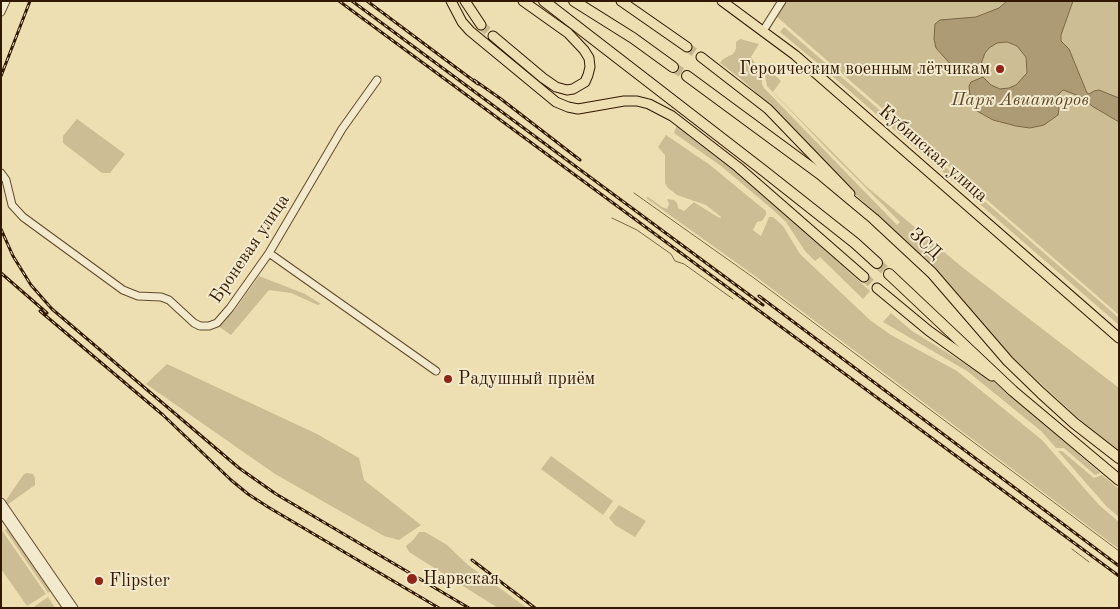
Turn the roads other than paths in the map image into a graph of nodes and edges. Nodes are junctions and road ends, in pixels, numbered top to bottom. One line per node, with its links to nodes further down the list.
1 (6, 1): 12 (street)
2 (445, 1): 21 (main road)
3 (451, 1): 21 (main road)
4 (465, 1): 13 (main road)
5 (523, 1): 15 (main road)
6 (544, 1): 25 (highway)
7 (574, 1): 18 (highway)
8 (621, 1): 16 (main road)
9 (722, 1): 14 (main road, Кубинская улица)
10 (732, 1): 14 (main road, Кубинская улица)
11 (782, 1): 14 (street)
12 (1, 12)
13 (482, 25)
14 (765, 29): 29 (main road, Кубинская улица); 30 (main road, Кубинская улица)
15 (494, 36)
16 (687, 47)
17 (701, 57): 23 (main road)
18 (673, 67)
19 (687, 76): 23 (highway, ЗСД)
20 (377, 80): 24 (street, Броневая улица)
21 (537, 88): 27 (main road)
22 (1, 173): 24 (street, Броневая улица)
23 (874, 219): 33 (highway, ЗСД)
24 (269, 253): 31 (street)
25 (877, 263)
26 (890, 274): 32 (highway)
27 (864, 277)
28 (877, 288): 32 (main road)
29 (1119, 330)
30 (1119, 338)
31 (436, 371)
32 (1013, 391): 34 (highway)
33 (1119, 458)
34 (1119, 480)
35 (1, 502): 36 (street)
36 (3, 512): 37 (street); 38 (street)
37 (67, 608)
38 (74, 608)

